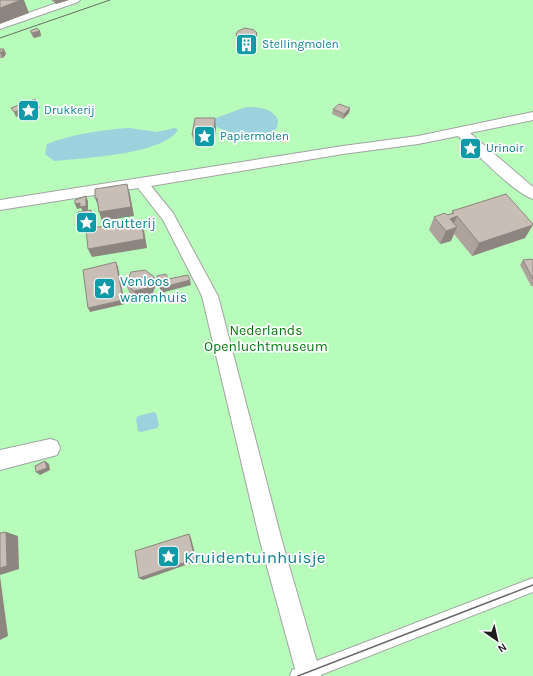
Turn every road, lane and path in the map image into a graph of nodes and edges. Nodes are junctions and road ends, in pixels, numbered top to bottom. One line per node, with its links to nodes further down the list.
1 (75, 0): 2 (street)
2 (0, 26)
3 (533, 116): 4 (street)
4 (461, 132): 5 (street); 6 (street)
5 (143, 182): 7 (street); 11 (street)
6 (533, 194)
7 (0, 205)
8 (50, 448): 9 (street)
9 (0, 460)
10 (533, 585): 11 (lane)
11 (305, 675)

